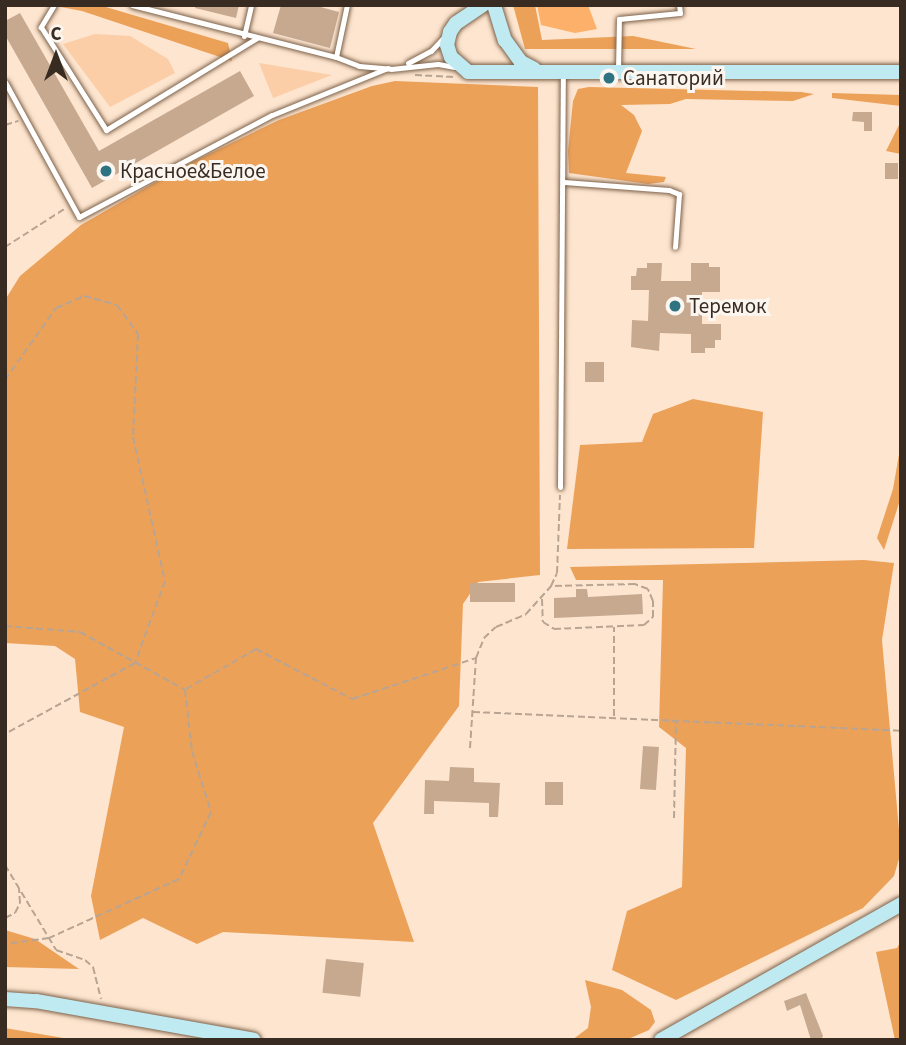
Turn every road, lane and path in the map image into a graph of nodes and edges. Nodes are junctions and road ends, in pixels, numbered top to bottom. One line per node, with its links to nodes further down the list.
1 (54, 5): 14 (lane)
2 (132, 5): 9 (lane)
3 (158, 5): 9 (lane)
4 (251, 5): 13 (lane)
5 (347, 5): 15 (lane)
6 (482, 5): 10 (street)
7 (494, 5): 12 (street)
8 (679, 5): 23 (lane)
9 (157, 13): 13 (lane)
10 (468, 16): 11 (street); 12 (street)
11 (450, 32): 16 (lane); 18 (street)
12 (503, 35): 19 (street); 20 (street)
13 (244, 36): 14 (lane)
14 (257, 38): 15 (lane)
15 (336, 57): 17 (lane)
16 (406, 65): 17 (lane); 18 (lane)
17 (388, 68): 28 (lane)
18 (462, 69): 19 (street)
19 (488, 70): 20 (street)
20 (535, 70): 21 (street)
21 (563, 72): 23 (street); 27 (lane)
22 (901, 72): 23 (street)
23 (618, 73)
24 (5, 82): 25 (lane)
25 (25, 119): 26 (path); 28 (lane)
26 (5, 125)
27 (564, 182): 30 (lane); 32 (lane)
28 (72, 204): 29 (path)
29 (5, 247)
30 (675, 247)
31 (5, 380): 38 (path)
32 (560, 487): 33 (path)
33 (551, 586): 34 (path); 36 (path)
34 (542, 598): 36 (path); 37 (path)
35 (5, 626): 38 (path)
36 (614, 626): 41 (path)
37 (476, 658): 39 (path); 40 (path)
38 (135, 663): 39 (path); 44 (path)
39 (185, 690): 51 (path)
40 (473, 712): 41 (path); 45 (path)
41 (614, 718): 42 (path)
42 (676, 721): 43 (path); 46 (path)
43 (901, 731)
44 (5, 734)
45 (470, 748)
46 (674, 817)
47 (5, 865): 48 (path)
48 (19, 888): 50 (path); 51 (path)
49 (901, 904): 56 (street)
50 (5, 918)
51 (49, 938): 52 (path); 54 (path)
52 (5, 944)
53 (5, 999): 54 (street)
54 (101, 1013): 55 (street)
55 (254, 1040)
56 (661, 1040)

